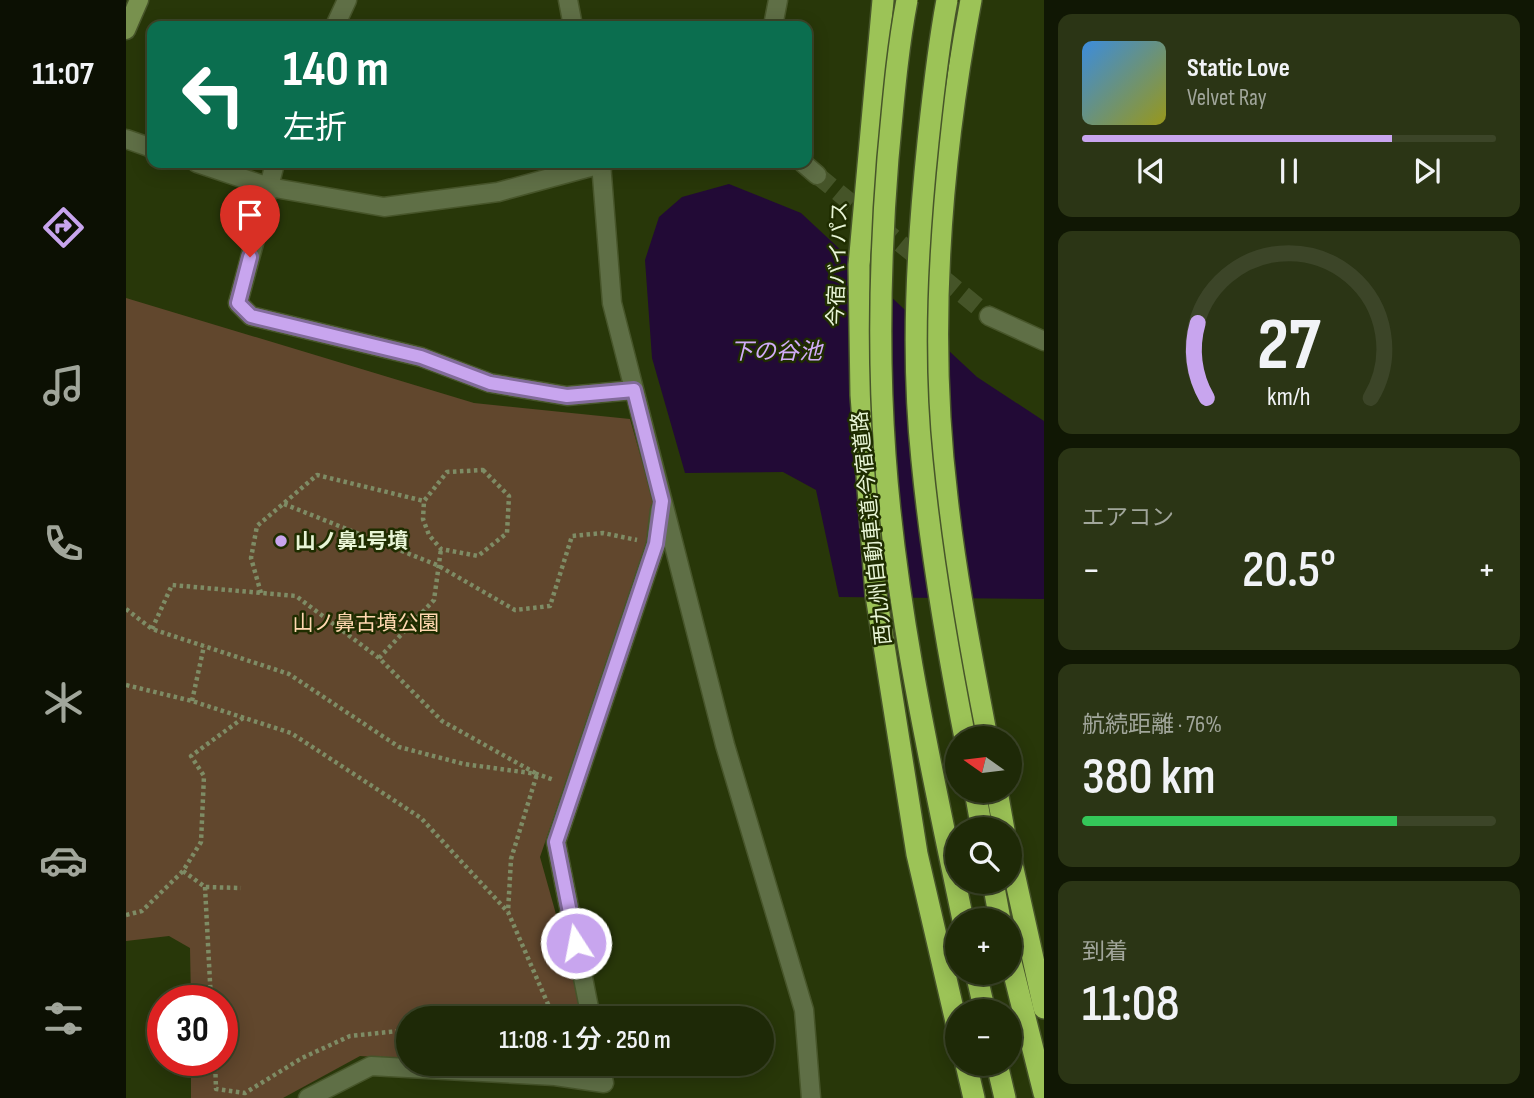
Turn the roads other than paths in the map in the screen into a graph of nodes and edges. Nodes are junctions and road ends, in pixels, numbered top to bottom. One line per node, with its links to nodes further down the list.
1 (139, 0): 12 (street)
2 (347, 0): 9 (street)
3 (568, 0): 10 (street)
4 (778, 0): 11 (street)
5 (883, 0): 29 (highway, 今宿バイパス)
6 (907, 0): 27 (highway, 西九州自動車道;今宿道路, bridge)
7 (947, 0): 24 (highway, bridge)
8 (971, 0): 25 (highway)
9 (337, 21)
10 (572, 21)
11 (775, 21)
12 (126, 30)
13 (126, 139): 14 (street)
14 (147, 146)
15 (212, 168): 19 (street)
16 (274, 168): 19 (street)
17 (585, 168): 19 (street)
18 (603, 168): 22 (street)
19 (269, 187): 22 (street)
20 (989, 316): 21 (street)
21 (1044, 341)
22 (634, 390): 23 (street)
23 (662, 501): 30 (street); 37 (street)
24 (963, 726)
25 (985, 726)
26 (1019, 894): 31 (highway)
27 (960, 908)
28 (1017, 985): 35 (highway)
29 (951, 999)
30 (589, 1006)
31 (1044, 1008)
32 (969, 1076): 38 (highway)
33 (1000, 1076): 39 (highway)
34 (603, 1091): 36 (street)
35 (1044, 1093)
36 (308, 1098)
37 (811, 1098)
38 (974, 1098)
39 (1005, 1098)

